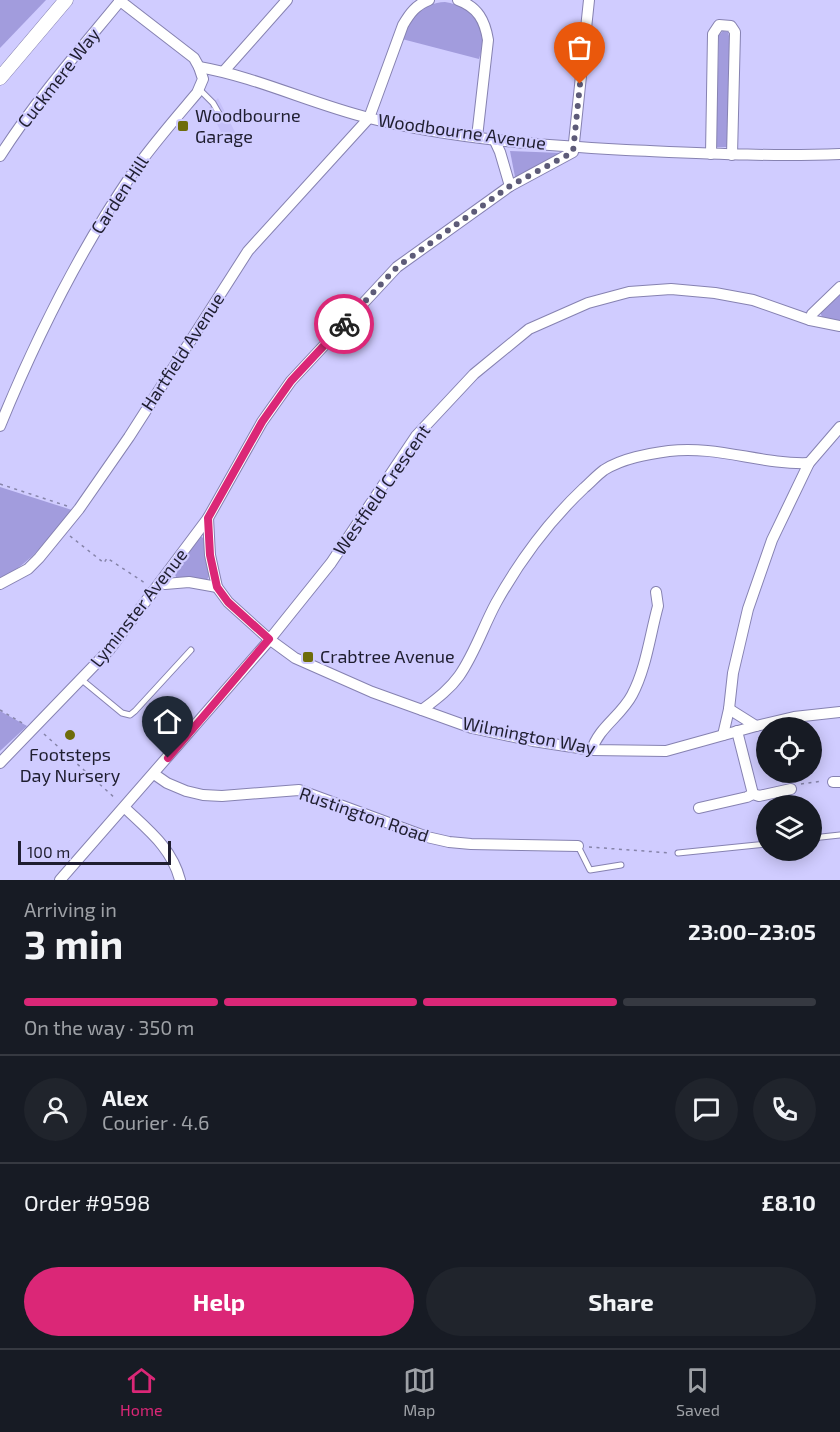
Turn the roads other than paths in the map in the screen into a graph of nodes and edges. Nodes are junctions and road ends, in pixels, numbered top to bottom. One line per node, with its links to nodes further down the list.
1 (66, 0): 9 (street)
2 (120, 0): 7 (street); 19 (street, Cuckmere Way)
3 (287, 0): 8 (street)
4 (429, 0): 12 (street)
5 (458, 0): 13 (street)
6 (589, 0): 15 (street)
7 (199, 67): 8 (street, Woodbourne Avenue); 10 (street)
8 (224, 71): 12 (street, Woodbourne Avenue)
9 (0, 78)
10 (200, 89): 11 (lane); 24 (street, Carden Hill)
11 (221, 117)
12 (369, 118): 13 (street, Woodbourne Avenue); 28 (street, Hartfield Avenue)
13 (477, 137): 14 (street, Woodbourne Avenue)
14 (494, 140): 15 (street, Woodbourne Avenue); 20 (street)
15 (574, 147): 16 (street, Woodbourne Avenue); 20 (street, Lyminster Avenue)
16 (711, 154): 18 (street, Woodbourne Avenue); 18 (street)
17 (840, 154): 18 (street, Woodbourne Avenue)
18 (732, 155)
19 (0, 156)
20 (510, 186): 27 (street, Lyminster Avenue)
21 (840, 287): 22 (street)
22 (810, 320): 23 (street, Westfield Crescent); 32 (street, Westfield Crescent)
23 (840, 326)
24 (0, 426)
25 (840, 427): 26 (street)
26 (809, 463): 35 (street); 36 (street)
27 (208, 518): 29 (street, Lyminster Avenue); 30 (street, Wilmington Way)
28 (0, 584)
29 (158, 586): 30 (street); 34 (street, Lyminster Avenue)
30 (217, 587): 32 (street, Wilmington Way)
31 (656, 592): 42 (street)
32 (269, 639): 36 (street, Wilmington Way); 44 (street)
33 (191, 650): 34 (lane)
34 (82, 680): 43 (street, Lyminster Avenue)
35 (729, 709): 39 (street); 41 (street)
36 (422, 710): 42 (street, Wilmington Way)
37 (840, 712): 38 (street, Wilmington Way)
38 (794, 717)
39 (756, 726): 40 (street, Wilmington Way)
40 (737, 731): 41 (street, Wilmington Way); 46 (street)
41 (723, 735): 42 (street, Wilmington Way)
42 (592, 750)
43 (0, 763)
44 (154, 774): 47 (street); 52 (street, Rustington Road)
45 (793, 787): 46 (street)
46 (753, 794): 48 (street)
47 (125, 808): 55 (street); 56 (street)
48 (699, 808)
49 (840, 835): 50 (lane)
50 (822, 837)
51 (756, 844): 53 (lane)
52 (578, 846): 54 (lane)
53 (678, 854)
54 (621, 865)
55 (60, 880)
56 (180, 880)

